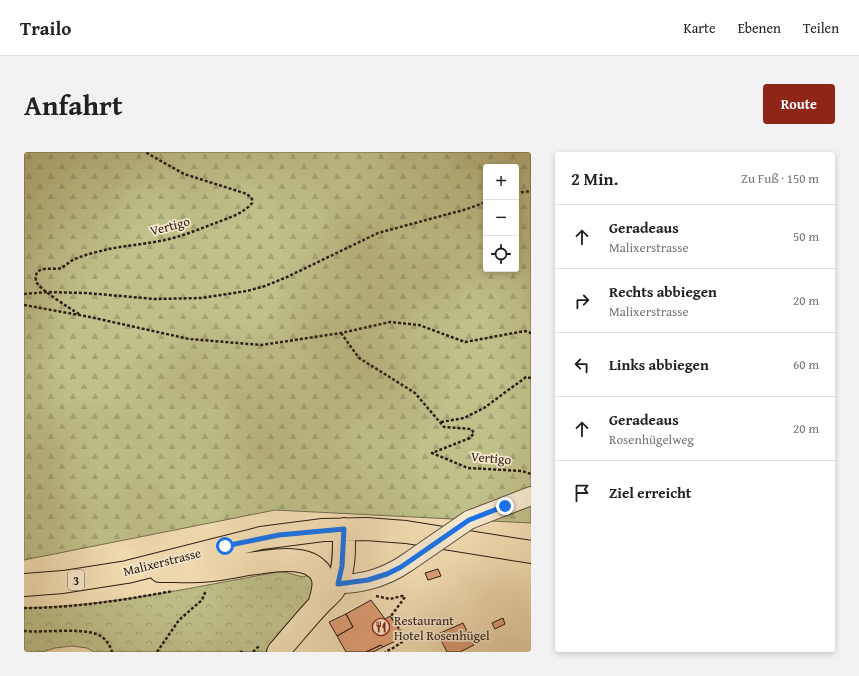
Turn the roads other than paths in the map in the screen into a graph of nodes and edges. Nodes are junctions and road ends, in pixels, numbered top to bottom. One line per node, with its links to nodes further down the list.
1 (531, 496): 5 (lane, bridge)
2 (344, 529): 3 (main road, Malixerstrasse); 4 (main road, Malixerstrasse / 3); 5 (main road)
3 (531, 552)
4 (127, 572): 5 (main road); 6 (main road, Malixerstrasse / 3)
5 (331, 583): 7 (main road)
6 (24, 585)
7 (278, 652)

